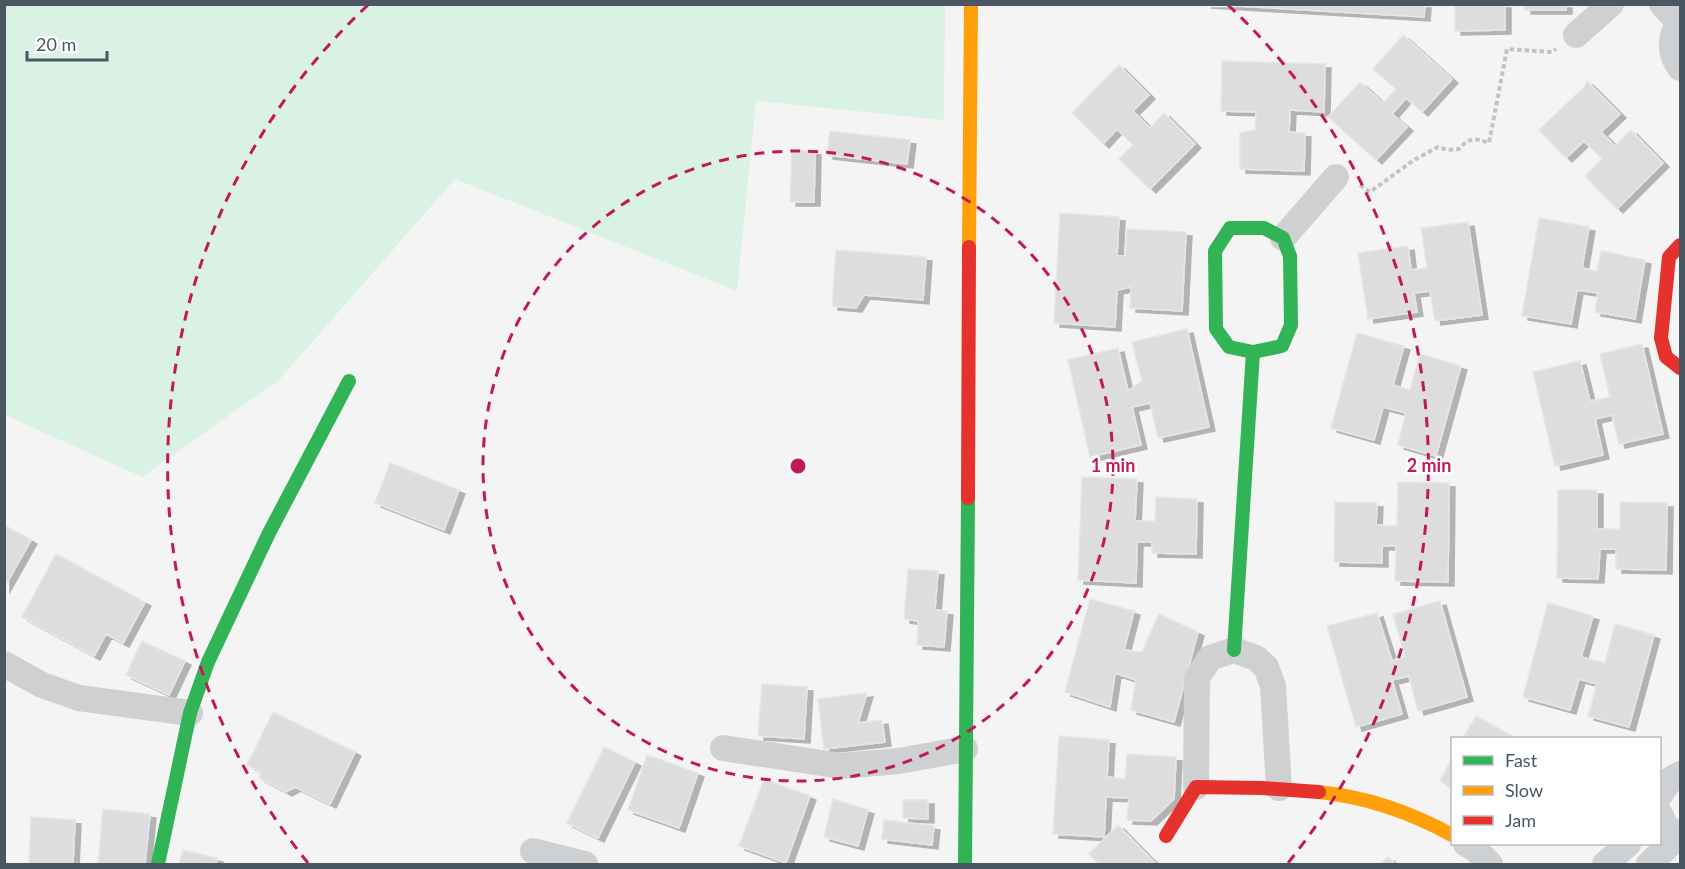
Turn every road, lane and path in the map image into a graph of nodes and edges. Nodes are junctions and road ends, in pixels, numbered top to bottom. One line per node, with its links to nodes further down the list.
1 (971, 4): 17 (street)
2 (1611, 4): 5 (street)
3 (1662, 4): 4 (street)
4 (1680, 23): 6 (street)
5 (1576, 35): 7 (path)
6 (1680, 68)
7 (1336, 177): 8 (street)
8 (1283, 238): 10 (street); 10 (street)
9 (1680, 245): 11 (street)
10 (1253, 352): 13 (street)
11 (1680, 369)
12 (349, 381): 15 (street)
13 (1234, 650): 19 (street); 20 (street)
14 (4, 664): 15 (street)
15 (190, 713): 29 (street)
16 (723, 748): 17 (street)
17 (966, 748): 31 (street)
18 (1680, 774): 21 (street)
19 (1196, 787): 20 (street); 24 (street)
20 (1280, 788): 23 (street)
21 (1661, 792)
22 (1661, 818): 25 (street)
23 (1451, 834)
24 (1166, 836)
25 (1680, 836): 34 (street)
26 (1469, 845): 32 (street)
27 (1626, 845): 33 (street)
28 (533, 851): 30 (street)
29 (158, 864)
30 (585, 864)
31 (965, 864)
32 (1490, 864)
33 (1605, 864)
34 (1649, 864)

